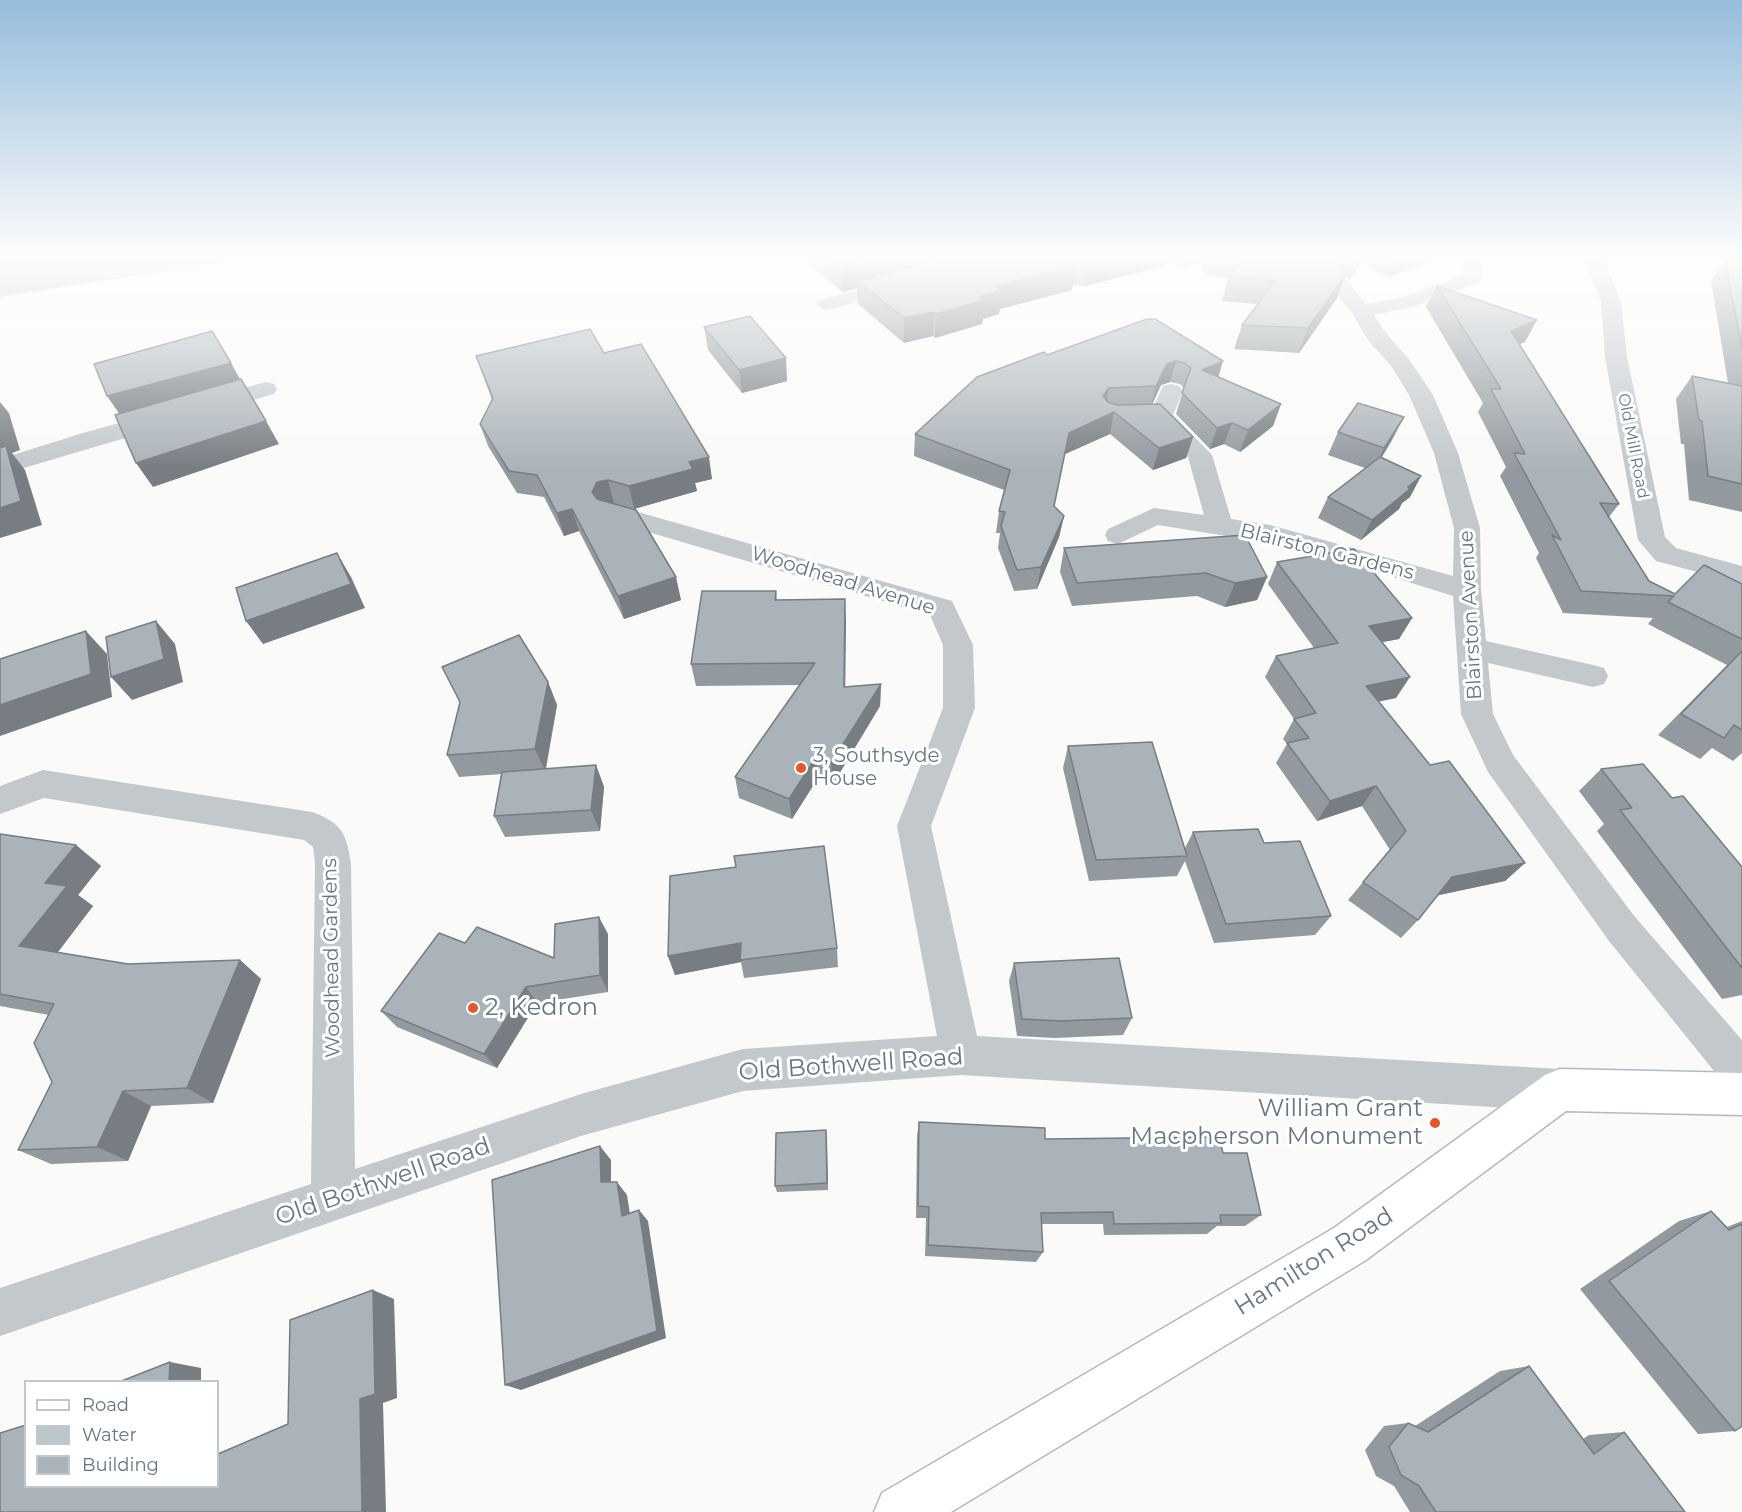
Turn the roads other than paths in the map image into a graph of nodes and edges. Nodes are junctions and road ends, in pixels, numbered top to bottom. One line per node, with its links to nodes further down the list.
1 (1371, 328): 10 (street, Blairston Avenue)
2 (1613, 328): 9 (street, Old Mill Road)
3 (266, 389): 5 (street)
4 (1171, 391): 7 (street)
5 (0, 467)
6 (613, 513): 14 (street, Woodhead Avenue)
7 (1220, 526): 8 (street, Blairston Gardens); 10 (street, Blairston Gardens)
8 (1118, 535)
9 (1742, 575)
10 (1467, 590): 11 (street, Blairston Avenue)
11 (1473, 649): 12 (street); 15 (street, Blairston Avenue)
12 (1593, 676)
13 (0, 800): 18 (street, Woodhead Gardens)
14 (961, 1056): 16 (street, Old Bothwell Road); 18 (street, Old Bothwell Road)
15 (1742, 1072)
16 (1560, 1090): 17 (main road); 20 (main road, Hamilton Road)
17 (1742, 1094)
18 (333, 1198): 19 (street, Old Bothwell Road)
19 (0, 1312)
20 (901, 1512)

